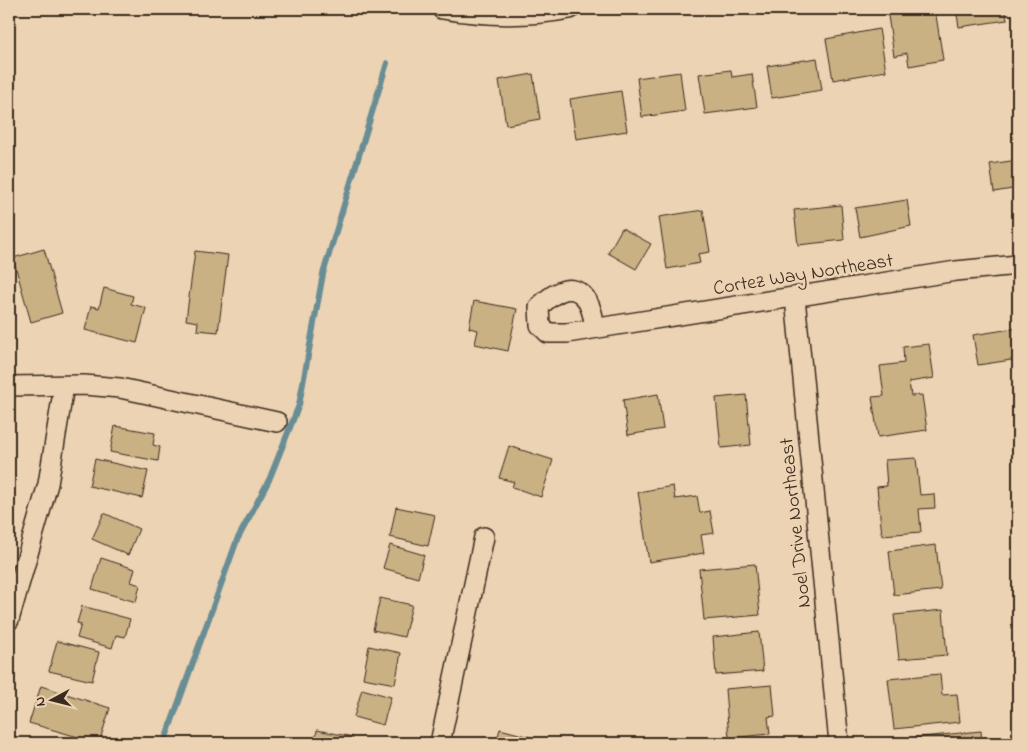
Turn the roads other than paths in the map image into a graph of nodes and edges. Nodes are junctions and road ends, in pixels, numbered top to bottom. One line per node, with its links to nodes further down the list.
1 (442, 9): 2 (street)
2 (570, 9)
3 (1018, 265): 4 (street, Cortez Way Northeast)
4 (794, 298): 5 (street, Cortez Way Northeast); 12 (street, Noel Drive Northeast)
5 (596, 328)
6 (9, 386): 7 (street)
7 (64, 386): 8 (street); 10 (street)
8 (278, 422)
9 (484, 537): 11 (street)
10 (9, 620)
11 (440, 743)
12 (839, 743)

